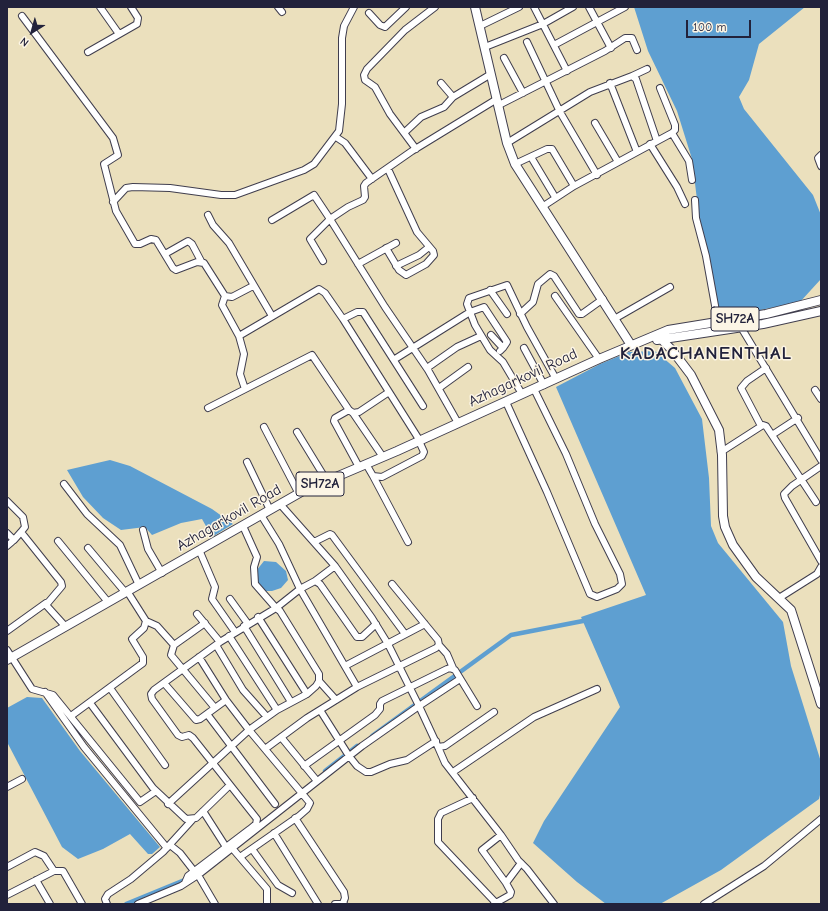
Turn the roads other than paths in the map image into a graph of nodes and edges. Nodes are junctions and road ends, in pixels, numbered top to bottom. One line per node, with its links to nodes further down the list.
1 (100, 7): 17 (street)
2 (131, 7): 17 (street)
3 (354, 7): 40 (street)
4 (406, 7): 12 (street)
5 (435, 7): 38 (street)
6 (475, 7): 16 (main road)
7 (519, 7): 16 (street)
8 (534, 7): 15 (street)
9 (573, 7): 15 (street)
10 (589, 7): 14 (street)
11 (625, 7): 14 (street)
12 (369, 13)
13 (22, 16): 57 (street)
14 (597, 22): 19 (street); 21 (street)
15 (543, 24): 19 (street); 20 (street)
16 (480, 26): 20 (main road)
17 (119, 34): 23 (street)
18 (527, 42): 30 (street)
19 (554, 44): 26 (street)
20 (485, 47): 27 (main road)
21 (611, 48): 22 (street); 26 (street)
22 (637, 50)
23 (88, 52)
24 (504, 58): 33 (street)
25 (647, 69): 28 (street)
26 (567, 71): 30 (street)
27 (491, 74): 34 (street); 35 (main road)
28 (632, 76): 31 (street); 41 (street)
29 (442, 83): 34 (street)
30 (545, 83): 33 (street); 36 (street)
31 (610, 83): 36 (street); 45 (street)
32 (660, 88): 39 (street)
33 (523, 93): 35 (street)
34 (453, 97): 38 (street)
35 (498, 102): 42 (main road); 44 (street)
36 (560, 112): 42 (street); 52 (street)
37 (595, 123): 48 (street)
38 (405, 132): 44 (street)
39 (672, 133): 41 (street); 54 (street)
40 (336, 137): 53 (street); 57 (street)
41 (657, 141): 43 (street)
42 (508, 143): 49 (main road)
43 (650, 144): 45 (street); 59 (street)
44 (416, 149): 51 (street)
45 (637, 152): 48 (street)
46 (821, 155): 50 (street)
47 (531, 157): 49 (street); 55 (street); 56 (street)
48 (618, 162): 52 (street)
49 (515, 164): 60 (main road)
50 (821, 166)
51 (388, 169): 53 (street); 65 (street)
52 (597, 174): 55 (street)
53 (372, 179): 62 (street)
54 (692, 180)
55 (574, 186): 56 (street)
56 (555, 197): 60 (street)
57 (112, 200): 67 (street)
58 (695, 200): 86 (street)
59 (685, 204)
60 (542, 207): 77 (main road)
61 (208, 215): 72 (street)
62 (330, 219): 63 (street); 68 (street); 70 (street)
63 (272, 220)
64 (396, 242): 66 (street)
65 (429, 247): 71 (street); 71 (street)
66 (386, 248): 70 (street); 71 (street)
67 (165, 254): 69 (street); 69 (street)
68 (323, 261)
69 (201, 262): 75 (street)
70 (358, 264): 93 (street)
71 (396, 266)
72 (253, 286): 75 (street); 83 (street)
73 (670, 287): 84 (street)
74 (490, 290): 80 (street); 81 (street); 82 (street)
75 (225, 296): 89 (street)
76 (554, 296): 98 (street)
77 (603, 299): 82 (street); 84 (main road)
78 (821, 300): 87 (main road, Azhagarkovil Road / SH72A)
79 (821, 311): 87 (main road, Azhagarkovil Road / SH72A)
80 (470, 312): 90 (street); 93 (street); 94 (street)
81 (507, 314)
82 (520, 314): 102 (street)
83 (272, 316): 85 (street); 89 (street)
84 (616, 318): 92 (main road)
85 (343, 319): 97 (street); 108 (street)
86 (718, 322): 87 (main road, Azhagarkovil Road / SH72A); 91 (main road, Azhagarkovil Road / SH72A)
87 (739, 323): 91 (main road, Azhagarkovil Road / SH72A); 101 (street)
88 (491, 335): 94 (street)
89 (239, 336): 105 (street)
90 (481, 336): 96 (street); 100 (street)
91 (660, 337): 92 (main road, Azhagarkovil Road / SH72A); 122 (main road)
92 (631, 345): 98 (main road, Azhagarkovil Road / SH72A)
93 (413, 348): 97 (street); 100 (street)
94 (503, 348): 96 (street)
95 (524, 348): 103 (street)
96 (496, 356): 109 (street)
97 (395, 359): 112 (street)
98 (599, 359): 102 (main road, Azhagarkovil Road / SH72A)
99 (468, 367): 104 (street)
100 (427, 368): 104 (street)
101 (766, 368): 115 (street); 117 (street)
102 (556, 379): 103 (main road, Azhagarkovil Road / SH72A)
103 (544, 385): 106 (main road, Azhagarkovil Road / SH72A)
104 (439, 388): 116 (street)
105 (245, 389): 113 (street); 114 (street)
106 (534, 389): 109 (main road, Azhagarkovil Road / SH72A); 111 (street)
107 (815, 390): 110 (street)
108 (389, 392): 114 (street); 121 (street)
109 (522, 394): 111 (main road, Azhagarkovil Road / SH72A)
110 (821, 399)
111 (506, 402): 116 (main road, Azhagarkovil Road / SH72A)
112 (423, 406)
113 (208, 408)
114 (351, 412): 123 (street); 126 (street)
115 (798, 418): 120 (street); 124 (street)
116 (458, 423): 121 (main road, Azhagarkovil Road / SH72A)
117 (761, 426): 120 (street); 122 (street)
118 (264, 427): 132 (street)
119 (297, 432): 130 (street)
120 (772, 435): 129 (street)
121 (419, 441): 123 (main road, Azhagarkovil Road / SH72A); 128 (street)
122 (722, 452): 160 (main road)
123 (383, 457): 126 (main road, Azhagarkovil Road / SH72A)
124 (821, 460)
125 (247, 462): 136 (street)
126 (363, 466): 128 (street); 130 (main road, Azhagarkovil Road / SH72A)
127 (821, 466): 129 (street)
128 (374, 476): 145 (street)
129 (802, 479): 134 (street); 149 (street)
130 (327, 481): 132 (main road, Azhagarkovil Road / SH72A)
131 (64, 484): 156 (street)
132 (299, 494): 135 (main road, Azhagarkovil Road / SH72A)
133 (7, 501): 140 (street)
134 (816, 502)
135 (280, 504): 136 (main road, Azhagarkovil Road / SH72A); 144 (street)
136 (270, 510): 137 (main road, Azhagarkovil Road / SH72A)
137 (261, 515): 138 (main road, Azhagarkovil Road / SH72A); 157 (street)
138 (243, 526): 148 (main road, Azhagarkovil Road / SH72A); 163 (street)
139 (143, 530): 153 (street)
140 (22, 532): 142 (street); 162 (street)
141 (7, 533): 142 (street)
142 (14, 540): 146 (street)
143 (58, 541): 161 (street)
144 (314, 542): 151 (street); 174 (street)
145 (408, 542)
146 (7, 546)
147 (88, 548): 158 (street)
148 (200, 552): 153 (main road, Azhagarkovil Road / SH72A); 173 (street)
149 (820, 554): 150 (street)
150 (821, 561)
151 (335, 566): 154 (street); 168 (street)
152 (821, 570): 160 (street)
153 (162, 572): 156 (main road, Azhagarkovil Road / SH72A)
154 (315, 581): 157 (street); 168 (street)
155 (392, 584): 169 (street)
156 (139, 585): 158 (main road, Azhagarkovil Road / SH72A)
157 (300, 589): 163 (street); 183 (street)
158 (126, 592): 161 (main road, Azhagarkovil Road / SH72A); 166 (street)
159 (230, 598): 170 (street)
160 (779, 598): 199 (main road)
161 (108, 602): 171 (main road, Azhagarkovil Road / SH72A)
162 (46, 603): 171 (street); 172 (street)
163 (276, 608): 165 (street); 186 (street)
164 (197, 614): 167 (street)
165 (258, 617): 170 (street); 193 (street)
166 (146, 622): 177 (street); 190 (street)
167 (205, 622): 175 (street); 177 (street)
168 (376, 624): 176 (street)
169 (425, 624): 174 (street); 178 (street)
170 (246, 625): 173 (street); 196 (street)
171 (65, 626): 181 (main road, Azhagarkovil Road / SH72A)
172 (7, 631)
173 (232, 634): 175 (street); 202 (street)
174 (405, 634): 176 (street)
175 (218, 644): 180 (street); 207 (street)
176 (388, 644): 182 (street); 183 (street)
177 (174, 645): 184 (street)
178 (439, 645): 182 (street); 185 (street)
179 (7, 650): 181 (street)
180 (199, 656): 184 (street); 194 (street)
181 (9, 659): 192 (street)
182 (400, 665): 188 (street); 189 (street)
183 (345, 666): 188 (street)
184 (182, 669): 187 (street); 201 (street)
185 (457, 673): 189 (street); 198 (street); 200 (street)
186 (319, 681): 193 (street); 195 (street)
187 (164, 683): 205 (street); 216 (street)
188 (357, 687): 195 (street)
189 (410, 687): 198 (street); 211 (street)
190 (110, 688): 197 (street); 217 (street)
191 (597, 689): 219 (street)
192 (45, 692): 206 (street); 235 (street)
193 (307, 694): 196 (street)
194 (226, 700): 201 (street); 208 (street)
195 (336, 700): 203 (street)
196 (291, 702): 202 (street)
197 (90, 703): 206 (street); 224 (street)
198 (418, 703): 210 (street); 215 (street)
199 (821, 704)
200 (477, 706)
201 (215, 708): 205 (street)
202 (277, 710): 207 (street)
203 (320, 710): 209 (street); 211 (street)
204 (494, 712): 213 (street)
205 (207, 714): 212 (street)
206 (71, 716): 224 (street)
207 (267, 717): 208 (street)
208 (249, 730): 212 (street); 214 (street)
209 (281, 737): 214 (street); 218 (street)
210 (436, 740): 213 (street); 215 (street)
211 (338, 742): 215 (street); 218 (street)
212 (230, 747): 216 (street); 228 (street)
213 (438, 747): 219 (street)
214 (265, 749): 225 (street)
215 (348, 754): 221 (street)
216 (212, 762): 222 (street); 227 (street)
217 (165, 765)
218 (304, 766): 221 (street)
219 (453, 772): 226 (street)
220 (22, 779): 223 (street)
221 (316, 779): 225 (street)
222 (230, 785): 229 (street); 236 (street)
223 (7, 787)
224 (156, 791): 227 (street)
225 (301, 791): 230 (street); 236 (street)
226 (473, 798): 234 (street); 248 (street)
227 (168, 804): 231 (street)
228 (274, 804)
229 (203, 811): 231 (street); 236 (street)
230 (295, 818): 233 (street); 257 (street)
231 (193, 819): 235 (street)
232 (821, 819): 259 (street)
233 (274, 833): 237 (street); 255 (street)
234 (501, 835): 239 (street); 244 (street)
235 (168, 846): 242 (street); 251 (street)
236 (229, 847): 238 (street); 242 (street)
237 (252, 849): 238 (street); 245 (street)
238 (240, 857): 254 (street)
239 (521, 863): 244 (street); 258 (street)
240 (7, 867): 241 (street)
241 (54, 871): 243 (street); 250 (street)
242 (196, 873): 247 (street); 253 (street)
243 (36, 880): 246 (street); 249 (street)
244 (506, 883): 248 (street)
245 (292, 892)
246 (7, 895)
247 (150, 902): 252 (street)
248 (495, 903)
249 (50, 904)
250 (82, 904)
251 (107, 904)
252 (138, 904)
253 (215, 904)
254 (267, 904)
255 (318, 904)
256 (335, 904): 257 (street)
257 (344, 904)
258 (554, 904)
259 (704, 904)

